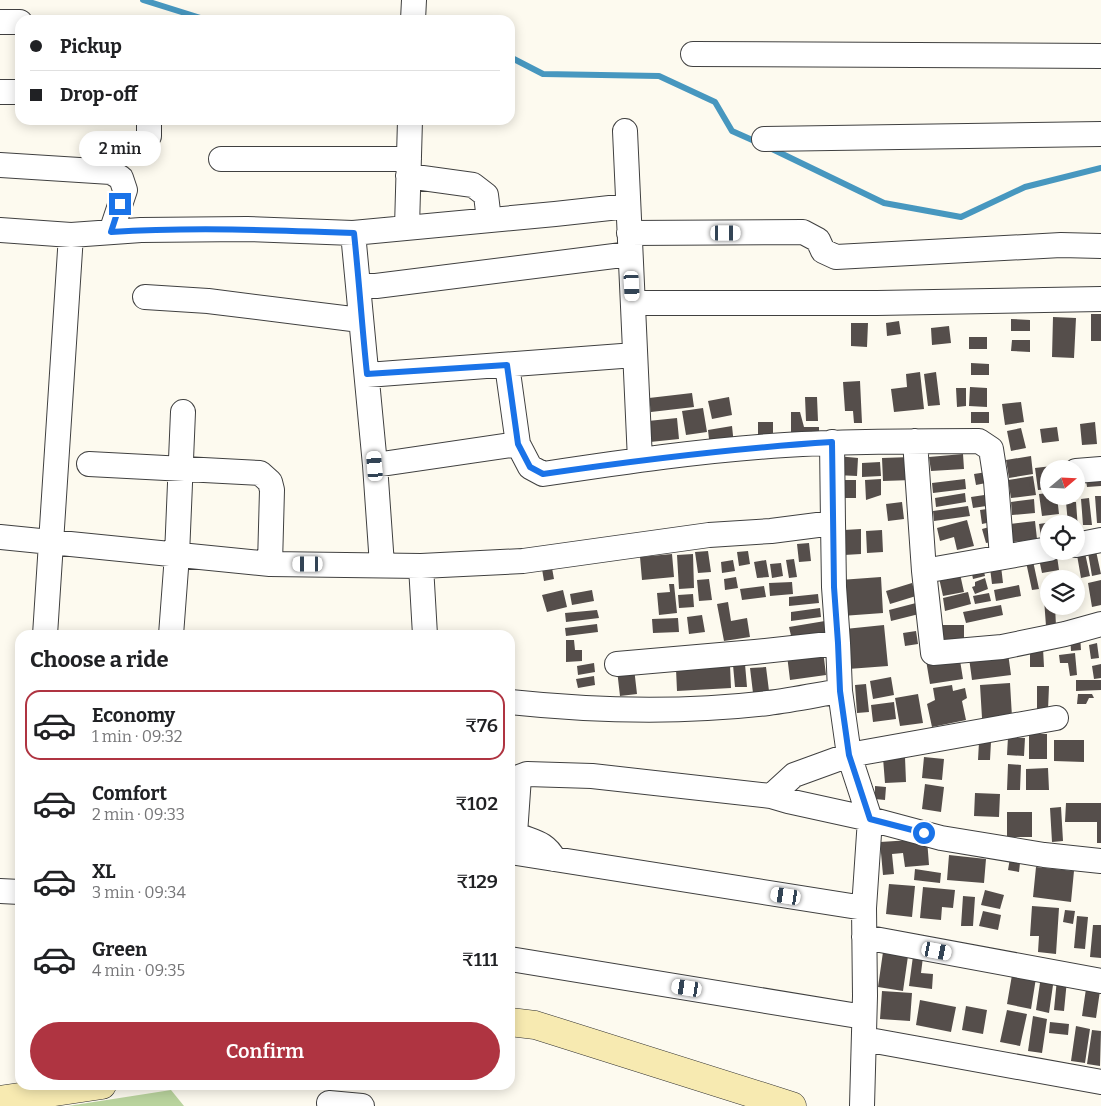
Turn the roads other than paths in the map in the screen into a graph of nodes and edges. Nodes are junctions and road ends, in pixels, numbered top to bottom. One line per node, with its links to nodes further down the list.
1 (414, 0): 2 (street)
2 (413, 15)
3 (0, 22): 4 (street)
4 (15, 22)
5 (693, 54): 6 (street)
6 (1101, 56)
7 (0, 92): 8 (street)
8 (15, 92)
9 (410, 125): 15 (street)
10 (625, 131): 16 (street)
11 (1101, 134): 12 (street)
12 (764, 140)
13 (221, 159): 15 (street)
14 (0, 165): 20 (street)
15 (409, 168): 17 (street); 18 (street)
16 (628, 206): 17 (street); 23 (street)
17 (490, 220): 18 (street)
18 (407, 227): 21 (street)
19 (0, 230): 22 (street)
20 (111, 232): 21 (street); 22 (street)
21 (354, 233): 25 (street)
22 (71, 235): 46 (street)
23 (630, 244): 24 (street); 25 (street); 28 (street)
24 (1101, 246)
25 (359, 286): 29 (street)
26 (145, 297): 29 (street)
27 (1101, 299): 28 (street)
28 (633, 302): 30 (street)
29 (360, 320): 32 (street)
30 (635, 355): 31 (street); 37 (street)
31 (507, 365): 32 (street); 36 (street)
32 (367, 374): 39 (street)
33 (183, 412): 40 (street)
34 (915, 441): 35 (street); 50 (street); 54 (street)
35 (832, 442): 37 (street); 43 (street)
36 (518, 444): 37 (street); 39 (street)
37 (640, 460)
38 (89, 464): 40 (street)
39 (375, 466): 52 (street)
40 (181, 468): 49 (street); 51 (street)
41 (1101, 469): 42 (street)
42 (1085, 470)
43 (833, 523): 53 (street); 59 (street)
44 (0, 536): 46 (street)
45 (1101, 540): 47 (street)
46 (52, 541): 49 (street); 56 (street)
47 (1085, 543)
48 (1040, 551): 50 (street)
49 (177, 555): 51 (street); 57 (street)
50 (1002, 558): 54 (street)
51 (270, 564): 52 (street)
52 (382, 565): 53 (street)
53 (421, 566): 58 (street)
54 (924, 571): 55 (street)
55 (1101, 624)
56 (52, 630)
57 (171, 630)
58 (426, 630)
59 (838, 643): 60 (street); 61 (street)
60 (617, 664)
61 (840, 691): 62 (street); 64 (street)
62 (515, 702)
63 (1056, 718): 64 (street)
64 (849, 755): 65 (street); 66 (street)
65 (771, 796): 66 (street); 68 (street)
66 (870, 819): 69 (street); 72 (street)
67 (515, 853): 68 (street)
68 (554, 859): 72 (street)
69 (1101, 861)
70 (0, 891): 71 (street)
71 (15, 892)
72 (864, 908): 73 (street)
73 (864, 937): 75 (street); 77 (street)
74 (515, 960): 77 (street)
75 (1101, 982)
76 (515, 1023): 83 (street)
77 (864, 1028): 78 (street); 84 (street)
78 (1101, 1082)
79 (68, 1090): 80 (street)
80 (0, 1100)
81 (329, 1103): 82 (street)
82 (362, 1106)
83 (792, 1106)
84 (862, 1106)

